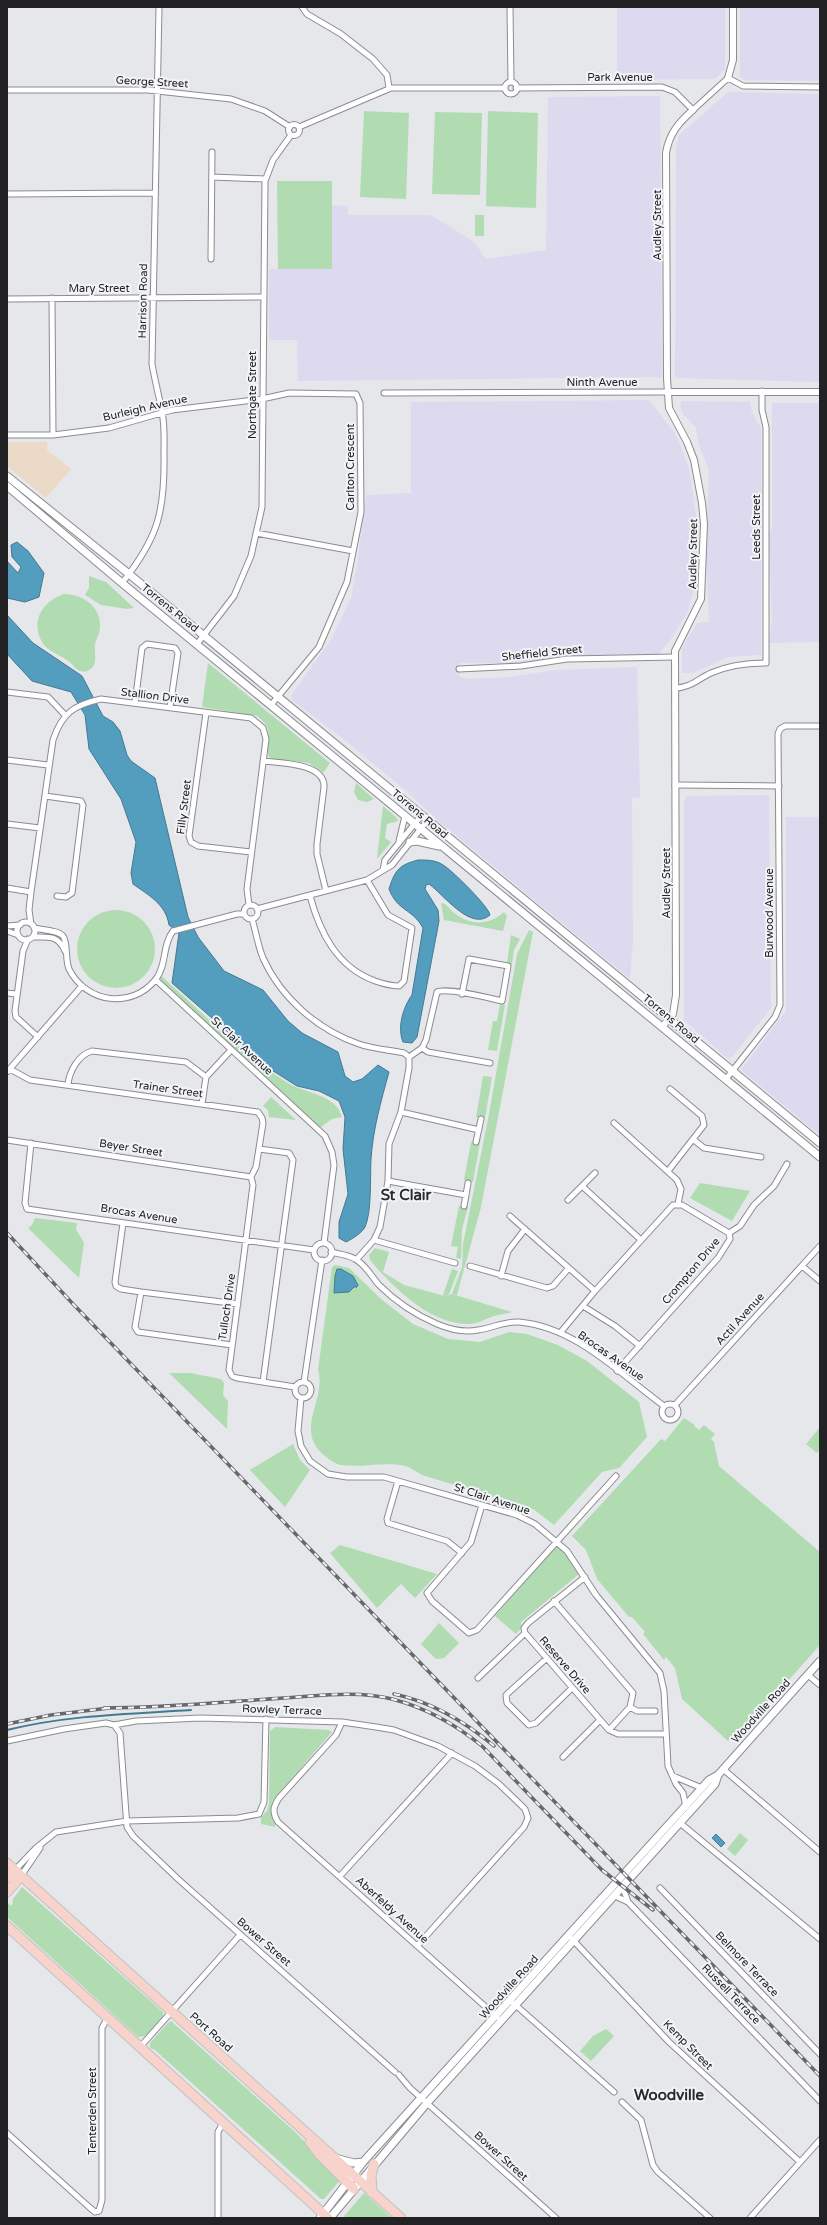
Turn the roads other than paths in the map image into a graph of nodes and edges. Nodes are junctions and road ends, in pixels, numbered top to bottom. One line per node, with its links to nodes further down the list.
1 (159, 7): 12 (street, Harrison Road)
2 (302, 7): 8 (street)
3 (510, 7): 6 (street)
4 (733, 7): 5 (street)
5 (728, 78): 7 (street); 13 (street)
6 (511, 82): 9 (street); 10 (street)
7 (820, 87)
8 (389, 88): 9 (street); 15 (street)
9 (505, 88): 10 (street)
10 (516, 88): 13 (street, Park Avenue)
11 (7, 90): 12 (street, George Street)
12 (157, 91): 14 (street, George Street); 20 (street, Harrison Road)
13 (693, 110): 27 (street, Audley Street)
14 (290, 127): 15 (street); 16 (street)
15 (299, 127): 16 (street)
16 (291, 135): 19 (street, Northgate Street)
17 (212, 152): 18 (street)
18 (212, 177): 19 (street); 22 (street)
19 (266, 179): 24 (street, Northgate Street)
20 (155, 193): 21 (street); 23 (street, Harrison Road)
21 (7, 194)
22 (211, 259)
23 (153, 297): 24 (street, Mary Street); 26 (street, Mary Street); 33 (street, Harrison Road)
24 (262, 297): 32 (street, Northgate Street)
25 (7, 298): 26 (street, Mary Street)
26 (52, 298): 35 (street)
27 (667, 392): 28 (street, Ninth Avenue); 30 (street, Ninth Avenue); 46 (street, Audley Street)
28 (762, 392): 29 (street, Ninth Avenue); 48 (street, Leeds Street)
29 (820, 392)
30 (384, 393)
31 (358, 396): 32 (street, Burleigh Avenue); 41 (street, Carlton Crescent)
32 (262, 399): 33 (street, Burleigh Avenue); 38 (street, Northgate Street)
33 (163, 413): 35 (street, Burleigh Avenue); 42 (street, Harrison Road)
34 (7, 435): 35 (street, Burleigh Avenue)
35 (53, 435)
36 (7, 476): 39 (main road, Torrens Road)
37 (7, 486): 40 (main road, Torrens Road)
38 (256, 533): 41 (street); 44 (street, Northgate Street)
39 (83, 536): 40 (main road); 42 (main road, Torrens Road)
40 (78, 547): 43 (main road, Torrens Road)
41 (353, 551): 50 (street, Carlton Crescent)
42 (129, 574): 43 (street, Harrison Road); 44 (main road, Torrens Road)
43 (122, 583): 45 (main road, Torrens Road)
44 (203, 636): 45 (street, Northgate Street); 50 (main road, Torrens Road)
45 (197, 644): 52 (main road, Torrens Road)
46 (675, 657): 47 (street, Sheffield Street); 48 (street, Audley Street)
47 (459, 669)
48 (675, 688): 60 (street, Audley Street)
49 (7, 692): 55 (street)
50 (278, 698): 52 (street, Carlton Crescent); 64 (main road, Torrens Road)
51 (135, 703): 53 (street, Stallion Drive); 53 (street); 55 (street, Stallion Drive)
52 (271, 705): 63 (main road, Torrens Road)
53 (170, 707): 54 (street, Stallion Drive)
54 (206, 713): 58 (street, Stallion Drive); 73 (street, Filly Street)
55 (65, 715): 59 (street, Stallion Drive)
56 (820, 726): 61 (street, Burwood Avenue)
57 (7, 760): 59 (street)
58 (263, 761): 73 (street, Stallion Drive); 77 (street)
59 (48, 765): 62 (street, Stallion Drive)
60 (675, 785): 61 (street); 101 (street, Audley Street)
61 (778, 786): 109 (street, Burwood Avenue)
62 (45, 796): 68 (street, Stallion Drive); 79 (street)
63 (405, 816): 67 (main road, Torrens Road); 71 (street)
64 (421, 816): 65 (main road, Torrens Road); 67 (street)
65 (427, 821): 69 (street); 95 (main road, Torrens Road)
66 (7, 824): 68 (street)
67 (414, 824): 69 (main road, Torrens Road); 71 (street)
68 (40, 828): 78 (street, Stallion Drive)
69 (421, 829): 70 (street); 72 (main road, Torrens Road)
70 (410, 842): 72 (main road); 74 (street)
71 (398, 844): 74 (street)
72 (443, 847): 100 (main road, Torrens Road)
73 (251, 852): 81 (street, Stallion Drive)
74 (383, 870): 75 (street)
75 (367, 880): 77 (street); 80 (street)
76 (7, 888): 78 (street)
77 (326, 891): 80 (street)
78 (31, 892): 83 (street, Stallion Drive)
79 (57, 896)
80 (310, 896): 82 (street)
81 (249, 905): 82 (street); 84 (street)
82 (257, 909): 85 (street)
83 (29, 910): 86 (street, Stallion Drive); 88 (street, Stallion Drive)
84 (244, 914): 85 (street); 94 (street)
85 (252, 919): 106 (street)
86 (22, 924): 87 (street); 88 (street); 90 (street, Stallion Drive)
87 (7, 926)
88 (33, 926): 91 (street, Stallion Drive); 93 (street)
89 (7, 931): 90 (street)
90 (19, 936): 91 (street); 92 (street)
91 (30, 938): 92 (street); 93 (street)
92 (22, 951): 98 (street)
93 (65, 952): 96 (street)
94 (156, 980): 96 (street); 105 (street, St Clair Avenue)
95 (628, 986): 100 (main road); 101 (main road, Torrens Road)
96 (81, 987): 103 (street)
97 (7, 993): 98 (street)
98 (16, 994): 103 (street)
99 (462, 994): 99 (street); 104 (street)
100 (623, 994): 102 (main road, Torrens Road)
101 (669, 1019): 102 (street, Audley Street); 109 (main road, Torrens Road)
102 (662, 1027): 111 (main road, Torrens Road)
103 (38, 1037): 108 (street)
104 (422, 1048): 106 (street); 107 (street)
105 (231, 1050): 110 (street); 147 (street, St Clair Avenue)
106 (408, 1057): 116 (street)
107 (490, 1063)
108 (9, 1070): 112 (street, Trainer Street)
109 (732, 1071): 111 (street, Burwood Avenue); 115 (main road, Torrens Road)
110 (206, 1076): 112 (street); 114 (street)
111 (726, 1079): 117 (main road, Torrens Road)
112 (68, 1086): 114 (street, Trainer Street)
113 (670, 1089): 122 (street)
114 (202, 1104): 126 (street, Trainer Street)
115 (774, 1105): 117 (main road); 125 (main road, Torrens Road)
116 (401, 1112): 120 (street); 133 (street)
117 (770, 1115): 128 (main road, Torrens Road)
118 (481, 1120): 120 (street)
119 (614, 1124): 130 (street)
120 (479, 1130): 123 (street)
121 (7, 1140): 124 (street, Beyer Street)
122 (694, 1140): 127 (street); 130 (street)
123 (476, 1142)
124 (31, 1143): 132 (street, Beyer Street); 141 (street, Brocas Avenue)
125 (820, 1143)
126 (259, 1149): 132 (street, Trainer Street); 148 (street)
127 (761, 1157)
128 (820, 1157)
129 (787, 1164): 143 (street, Crompton Drive)
130 (668, 1171): 138 (street)
131 (595, 1173): 135 (street)
132 (251, 1177): 144 (street, Tulloch Drive)
133 (388, 1181): 136 (street); 145 (street)
134 (468, 1183): 136 (street)
135 (582, 1186): 137 (street); 146 (street)
136 (466, 1195): 139 (street)
137 (568, 1200)
138 (678, 1204): 143 (street); 146 (street)
139 (464, 1206)
140 (510, 1216): 142 (street)
141 (123, 1223): 144 (street, Brocas Avenue); 161 (street)
142 (525, 1229): 157 (street); 158 (street)
143 (729, 1233): 166 (street, Crompton Drive)
144 (246, 1240): 148 (street, Brocas Avenue); 162 (street, Tulloch Drive)
145 (374, 1240): 153 (street); 154 (street)
146 (641, 1240): 160 (street)
147 (324, 1243): 150 (street); 151 (street)
148 (282, 1246): 150 (street, Brocas Avenue); 168 (street)
149 (820, 1246): 156 (street, Actil Avenue)
150 (314, 1250): 152 (street)
151 (332, 1252): 152 (street); 153 (street)
152 (322, 1260): 169 (street)
153 (357, 1260): 164 (street, Brocas Avenue)
154 (455, 1263)
155 (470, 1266): 158 (street)
156 (802, 1266): 159 (street); 172 (street, Actil Avenue)
157 (568, 1269): 158 (street); 160 (street)
158 (501, 1276)
159 (820, 1281)
160 (595, 1291): 163 (street)
161 (141, 1292): 162 (street); 165 (street)
162 (238, 1304): 165 (street, Tulloch Drive)
163 (582, 1306): 164 (street); 166 (street)
164 (560, 1333): 167 (street, Brocas Avenue)
165 (232, 1346): 168 (street, Tulloch Drive)
166 (640, 1346): 167 (street, Crompton Drive)
167 (617, 1371): 173 (street, Brocas Avenue)
168 (263, 1382): 170 (street, Tulloch Drive)
169 (304, 1382): 170 (street); 171 (street)
170 (295, 1387): 171 (street)
171 (301, 1398): 175 (street, St Clair Avenue)
172 (675, 1405): 173 (street); 173 (street)
173 (664, 1406)
174 (616, 1476): 177 (street)
175 (398, 1481): 176 (street, St Clair Avenue); 178 (street)
176 (482, 1505): 177 (street, St Clair Avenue); 178 (street)
177 (556, 1541): 178 (street); 179 (street, St Clair Avenue)
178 (462, 1553)
179 (585, 1577): 180 (street, Reserve Drive); 195 (street, St Clair Avenue)
180 (554, 1601): 181 (street, Reserve Drive); 188 (street)
181 (525, 1634): 182 (street, Reserve Drive); 185 (street)
182 (547, 1658): 187 (street, Reserve Drive); 187 (street)
183 (820, 1661): 184 (main road, Woodville Road)
184 (808, 1675): 186 (street); 199 (main road, Woodville Road)
185 (478, 1678)
186 (820, 1685)
187 (572, 1688): 191 (street, Reserve Drive)
188 (630, 1707): 189 (street); 194 (street)
189 (655, 1711)
190 (266, 1719): 192 (street, Rowley Terrace); 193 (street, Rowley Terrace); 203 (street)
191 (600, 1720): 194 (street, Reserve Drive); 198 (street)
192 (342, 1722): 197 (street, Rowley Terrace); 209 (street, Aberfeldy Avenue)
193 (114, 1726): 196 (street, Rowley Terrace); 203 (street)
194 (609, 1730): 195 (street)
195 (666, 1734): 200 (street, St Clair Avenue)
196 (7, 1741)
197 (452, 1753): 209 (street); 221 (street, Rowley Terrace)
198 (563, 1757)
199 (720, 1772): 201 (main road, Woodville Road); 204 (main road, Woodville Road); 206 (street)
200 (673, 1776): 201 (street); 202 (street, St Clair Avenue)
201 (702, 1788): 202 (main road, Woodville Road)
202 (686, 1806): 218 (main road, Woodville Road)
203 (127, 1821): 205 (street); 217 (street, Bower Street)
204 (680, 1823): 211 (main road, Woodville Road); 219 (street)
205 (40, 1845): 208 (street); 208 (street)
206 (820, 1852)
207 (7, 1863): 208 (highway, Port Road)
208 (18, 1873): 210 (highway); 213 (highway); 223 (highway, Port Road)
209 (340, 1876): 221 (street, Aberfeldy Avenue)
210 (7, 1878)
211 (623, 1888): 214 (main road, Woodville Road); 215 (street, Russell Terrace)
212 (660, 1888): 227 (street, Belmore Terrace)
213 (7, 1892)
214 (615, 1896): 215 (street, Russell Terrace); 220 (main road, Woodville Road)
215 (628, 1902): 230 (street, Russell Terrace)
216 (7, 1927): 224 (highway)
217 (240, 1935): 223 (street); 229 (street, Bower Street)
218 (569, 1935): 220 (street, Kemp Street); 222 (main road, Woodville Road)
219 (820, 1939)
220 (575, 1941): 222 (main road, Woodville Road); 238 (street, Kemp Street)
221 (417, 1946): 225 (street, Aberfeldy Avenue)
222 (514, 2003): 225 (main road, Woodville Road); 228 (street)
223 (171, 2012): 226 (street); 233 (highway, Port Road)
224 (108, 2017): 226 (highway); 234 (street, Tenterden Street)
225 (499, 2019): 229 (main road, Woodville Road)
226 (140, 2047): 232 (highway)
227 (820, 2054)
228 (614, 2092)
229 (424, 2101): 237 (main road, Woodville Road); 239 (main road, Woodville Road); 243 (street, Bower Street)
230 (820, 2101)
231 (622, 2102): 246 (street)
232 (223, 2123): 242 (highway); 244 (street)
233 (303, 2131): 236 (highway, Port Road); 240 (highway)
234 (7, 2133)
235 (820, 2140): 238 (street)
236 (333, 2158): 237 (main road); 240 (highway, Port Road)
237 (363, 2162): 240 (main road, Woodville Road)
238 (800, 2162): 247 (street)
239 (374, 2164): 240 (main road, Woodville Road); 241 (highway)
240 (353, 2182): 241 (highway, Port Road); 242 (main road, Woodville Road)
241 (372, 2193): 245 (highway, Port Road)
242 (325, 2217)
243 (554, 2217)
244 (218, 2218)
245 (401, 2218)
246 (710, 2218)
247 (750, 2218)

